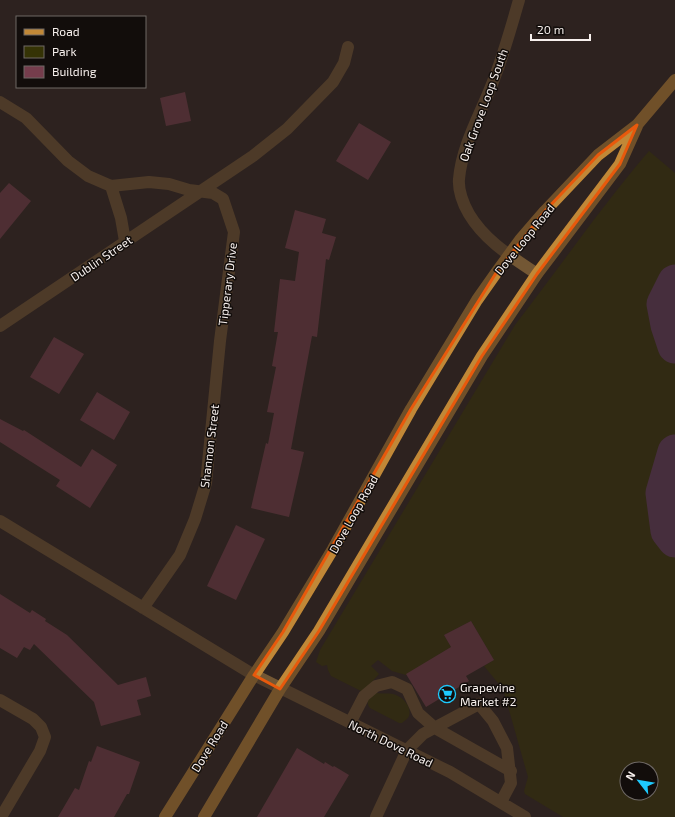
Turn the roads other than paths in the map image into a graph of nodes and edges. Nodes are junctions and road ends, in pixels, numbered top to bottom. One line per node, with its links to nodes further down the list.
1 (519, 0): 9 (street, Oak Grove Loop South)
2 (348, 47): 7 (street, Dublin Street)
3 (675, 80): 5 (main road, Dove Loop Road)
4 (0, 102): 6 (street, Tipperary Drive)
5 (637, 125): 9 (main road, Dove Loop Road); 10 (main road, Dove Loop Road)
6 (111, 186): 7 (street, Tipperary Drive); 8 (street)
7 (203, 190): 8 (street, Dublin Street); 12 (street, Tipperary Drive)
8 (125, 241): 11 (street, Dublin Street)
9 (509, 255): 10 (street, Oak Grove Loop South); 15 (main road, Dove Loop Road)
10 (537, 274): 16 (main road, Dove Loop Road)
11 (0, 326)
12 (220, 341): 14 (street, Shannon Street)
13 (0, 521): 14 (street)
14 (143, 608): 15 (street)
15 (254, 675): 16 (street, North Dove Road); 24 (main road, Dove Road)
16 (280, 689): 18 (street, North Dove Road); 25 (main road)
17 (0, 700): 23 (street)
18 (350, 723): 19 (street); 20 (street, North Dove Road)
19 (435, 728): 20 (street); 21 (street); 21 (street)
20 (407, 750): 22 (street, North Dove Road); 26 (street)
21 (511, 771): 22 (street)
22 (501, 802): 27 (street, North Dove Road)
23 (0, 817)
24 (165, 817)
25 (204, 817)
26 (376, 817)
27 (525, 817)

